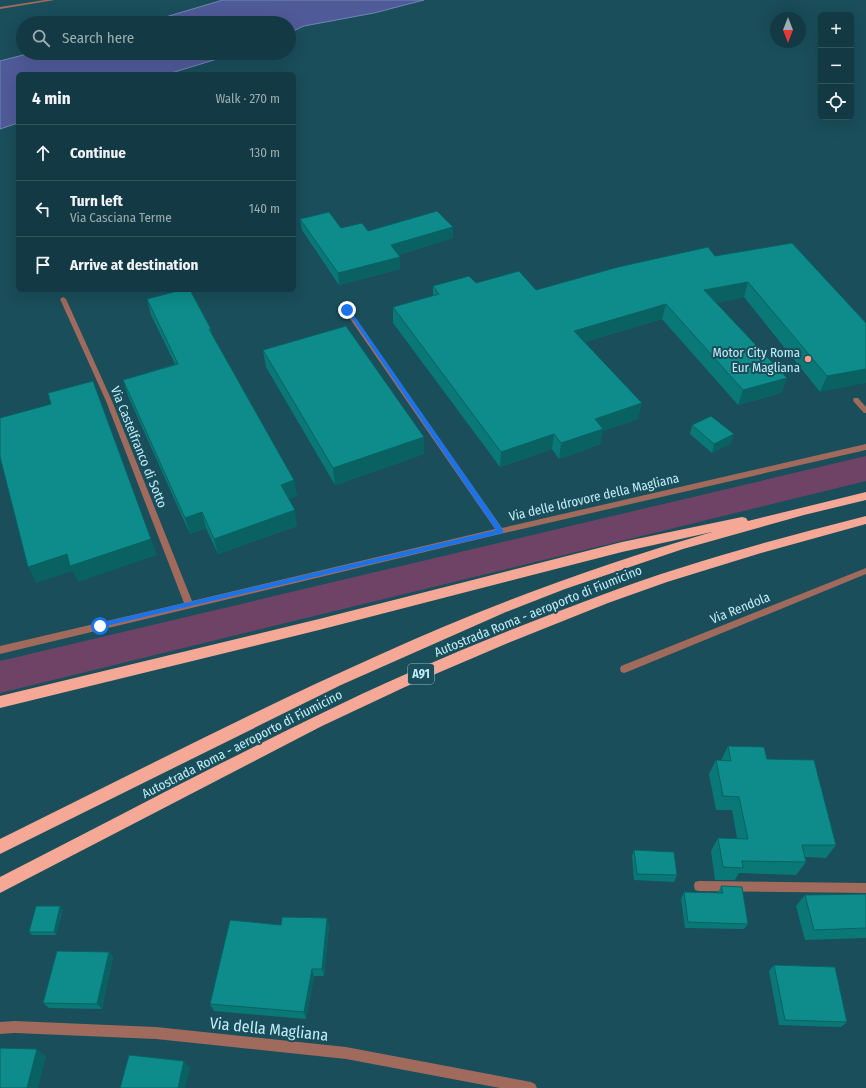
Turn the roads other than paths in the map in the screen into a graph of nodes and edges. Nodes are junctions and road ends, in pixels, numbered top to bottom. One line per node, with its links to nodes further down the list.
1 (53, 0): 2 (street)
2 (0, 8)
3 (62, 299): 13 (street, Via Castelfranco di Sotto)
4 (347, 310): 11 (street)
5 (856, 400): 6 (street)
6 (866, 411)
7 (866, 448): 11 (street, Via delle Idrovore della Magliana)
8 (866, 496): 9 (highway, Autostrada Roma - aeroporto di Fiumicino / A91)
9 (810, 509): 16 (highway); 17 (highway, Autostrada Roma - aeroporto di Fiumicino / A91)
10 (866, 520): 18 (highway, Autostrada Roma - aeroporto di Fiumicino / A91)
11 (500, 531): 13 (street, Via delle Idrovore della Magliana)
12 (866, 571): 15 (street, Via Rendola)
13 (189, 605): 14 (street, Via delle Idrovore della Magliana)
14 (0, 650)
15 (624, 669)
16 (0, 702)
17 (0, 847)
18 (0, 885)
19 (699, 886): 20 (street)
20 (866, 888)
21 (0, 1028): 22 (street, Via della Magliana)
22 (531, 1088)

